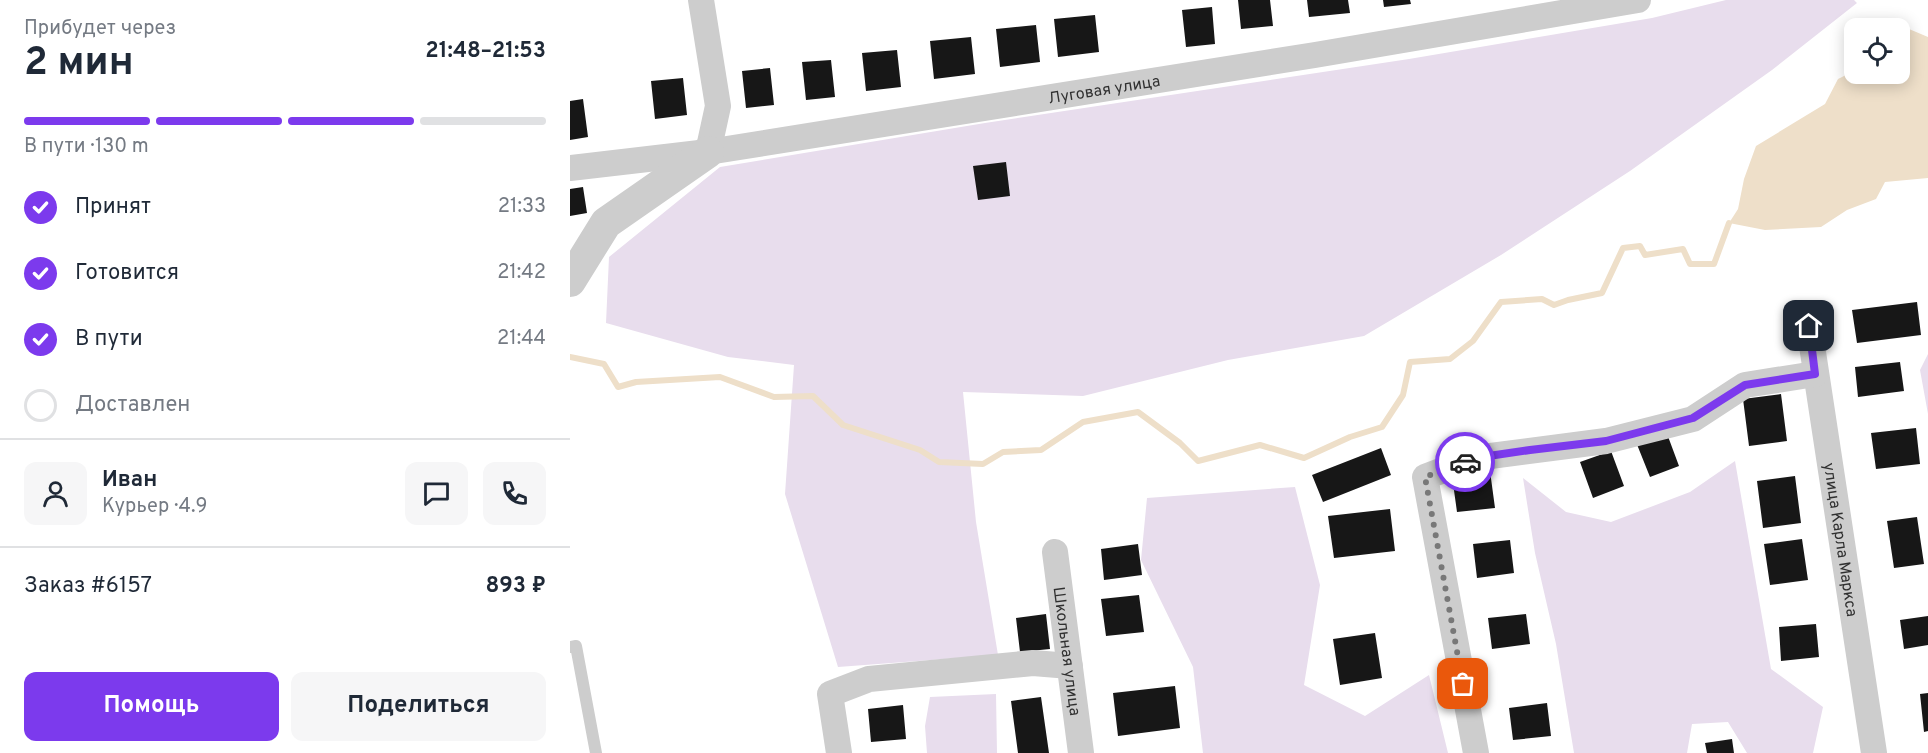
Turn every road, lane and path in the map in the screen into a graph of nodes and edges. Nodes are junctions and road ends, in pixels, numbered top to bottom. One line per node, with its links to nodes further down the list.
1 (700, 0): 3 (street)
2 (1638, 0): 3 (street, Луговая улица)
3 (708, 152): 4 (street, Луговая улица); 5 (street)
4 (570, 168)
5 (570, 281)
6 (1809, 326): 7 (street, улица Карла Маркса)
7 (1815, 374): 14 (street); 15 (street, улица Карла Маркса)
8 (1055, 552): 10 (street, Школьная улица)
9 (570, 647): 11 (lane)
10 (1070, 666): 12 (street); 13 (street, Школьная улица)
11 (596, 753)
12 (838, 753)
13 (1081, 753)
14 (1476, 753)
15 (1874, 753)

